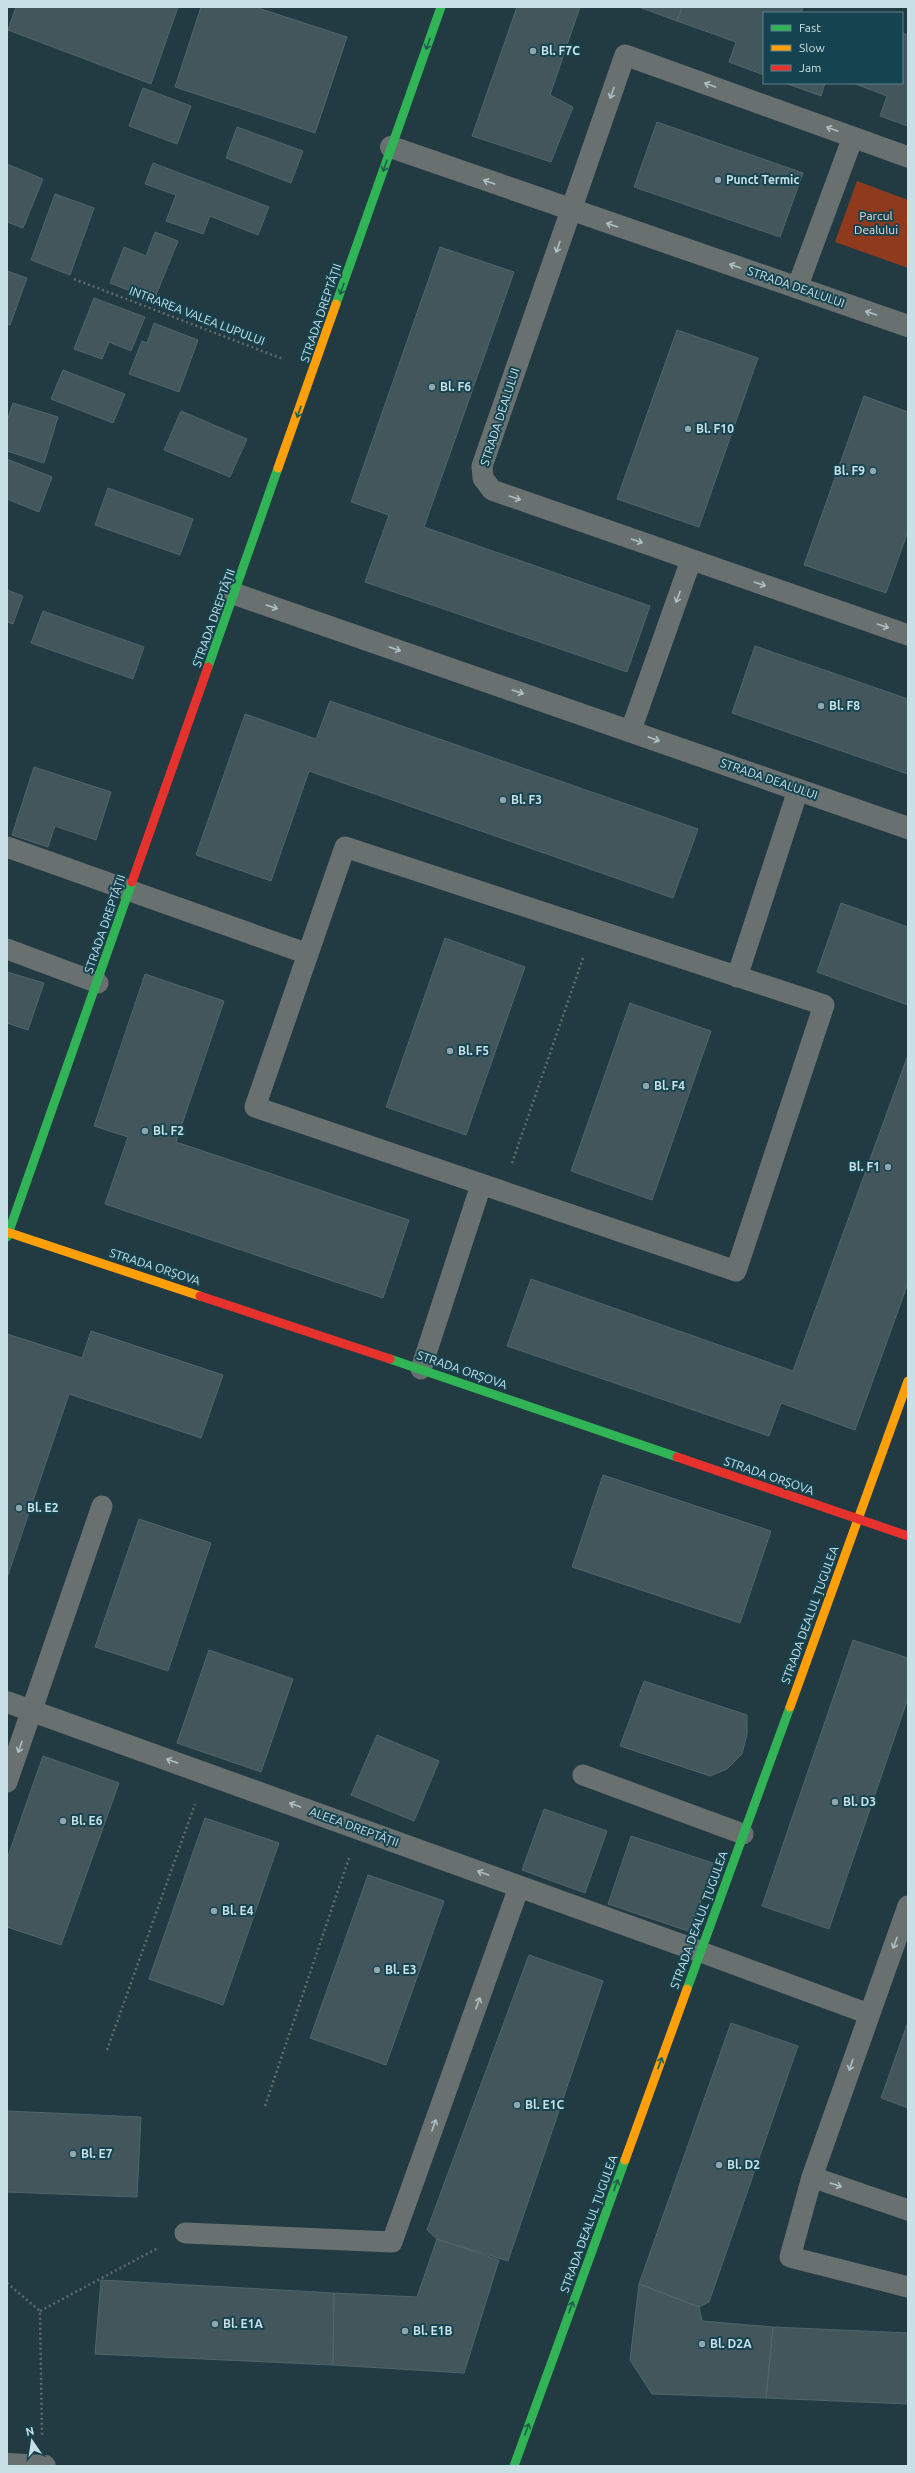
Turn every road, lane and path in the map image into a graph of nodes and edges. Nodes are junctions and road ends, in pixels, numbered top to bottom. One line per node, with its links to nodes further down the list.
1 (441, 7): 3 (street, STRADA DREPTĂȚII, one-way to 3)
2 (853, 137): 4 (lane); 5 (lane, one-way to 5); 7 (lane)
3 (391, 147): 5 (street, STRADA DEALULUI, one-way to 3); 9 (street, STRADA DREPTĂȚII, one-way to 9)
4 (908, 157)
5 (571, 211): 7 (street, STRADA DEALULUI, one-way to 5); 10 (lane, STRADA DEALULUI, one-way to 10)
6 (74, 279): 9 (path, INTRAREA VALEA LUPULUI)
7 (797, 288): 8 (street, STRADA DEALULUI, one-way to 7)
8 (908, 326)
9 (314, 371): 11 (street, STRADA DREPTĂȚII, one-way to 11)
10 (691, 560): 12 (lane, STRADA DEALULUI, one-way to 12); 13 (lane, one-way to 13)
11 (235, 594): 13 (street, STRADA DEALULUI, one-way to 13); 17 (street, STRADA DREPTĂȚII)
12 (908, 635)
13 (630, 730): 14 (street, STRADA DEALULUI, one-way to 14)
14 (798, 790): 15 (street, STRADA DEALULUI); 21 (lane)
15 (908, 828)
16 (7, 846): 17 (lane)
17 (128, 890): 20 (lane); 22 (street, STRADA DREPTĂȚII)
18 (593, 930): 20 (lane); 21 (lane); 24 (path)
19 (7, 949): 22 (lane)
20 (308, 954): 23 (lane)
21 (737, 977): 24 (lane)
22 (98, 983): 25 (street, STRADA DREPTĂȚII)
23 (482, 1185): 24 (lane); 26 (lane)
24 (502, 1192)
25 (8, 1234): 26 (street, STRADA ORȘOVA)
26 (421, 1369): 29 (street, STRADA ORȘOVA)
27 (908, 1381): 29 (street, STRADA DEALUL ȚUGULEA)
28 (102, 1506): 32 (lane)
29 (858, 1518): 30 (street, STRADA ORȘOVA); 37 (street, STRADA DEALUL ȚUGULEA)
30 (908, 1536)
31 (7, 1702): 32 (street, ALEEA DREPTĂȚII)
32 (32, 1711): 33 (street, ALEEA DREPTĂȚII, one-way to 32); 35 (lane, one-way to 35)
33 (206, 1774): 36 (street, ALEEA DREPTĂȚII, one-way to 33); 42 (path)
34 (583, 1775): 37 (lane)
35 (7, 1782)
36 (359, 1829): 38 (street, ALEEA DREPTĂȚII, one-way to 36); 43 (path)
37 (743, 1834): 40 (street, STRADA DEALUL ȚUGULEA)
38 (519, 1887): 40 (street, ALEEA DREPTĂȚII); 46 (lane, one-way to 38)
39 (908, 1906): 41 (lane, one-way to 41)
40 (701, 1952): 41 (lane); 52 (street, STRADA DEALUL ȚUGULEA, one-way to 40)
41 (869, 2014): 44 (lane, one-way to 44)
42 (107, 2050)
43 (265, 2106)
44 (812, 2176): 45 (lane, one-way to 45); 48 (lane)
45 (908, 2210)
46 (185, 2233): 49 (path)
47 (7, 2283): 49 (path)
48 (908, 2287)
49 (40, 2311): 51 (path)
50 (7, 2464): 51 (street)
51 (44, 2466)
52 (514, 2466)

